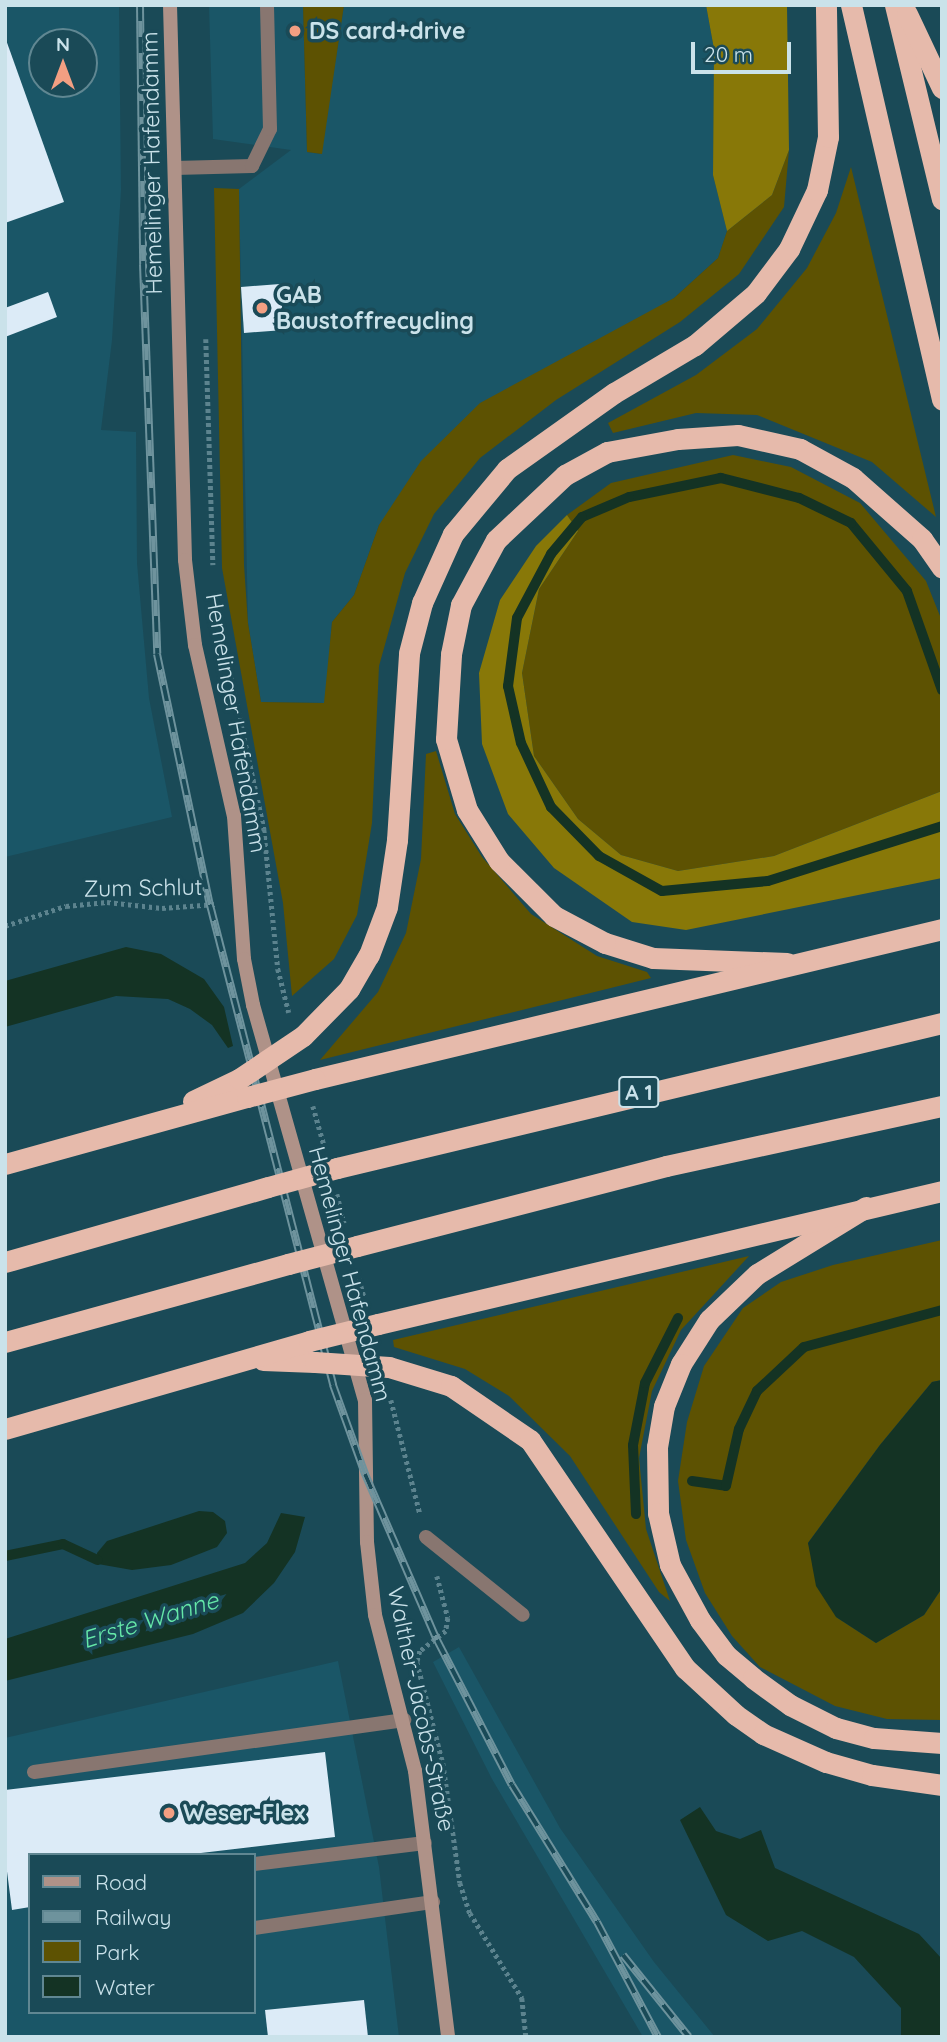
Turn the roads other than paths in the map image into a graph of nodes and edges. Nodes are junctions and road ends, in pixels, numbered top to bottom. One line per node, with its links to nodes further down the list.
1 (170, 5): 8 (street, Hemelinger Hafendamm)
2 (267, 5): 8 (lane)
3 (826, 5): 15 (highway, bridge)
4 (851, 5): 10 (highway)
5 (895, 5): 9 (highway)
6 (903, 5): 7 (highway)
7 (942, 88)
8 (174, 169): 24 (street, Hemelinger Hafendamm)
9 (942, 199)
10 (942, 400)
11 (942, 568): 13 (highway)
12 (942, 929): 13 (highway)
13 (787, 963): 15 (highway, bridge)
14 (942, 1023): 20 (highway, A 1, bridge)
15 (243, 1088): 17 (highway)
16 (942, 1106): 21 (highway, bridge)
17 (5, 1164)
18 (942, 1191): 19 (highway)
19 (866, 1207): 22 (highway, bridge); 28 (highway)
20 (5, 1262)
21 (5, 1342)
22 (243, 1359): 23 (highway); 30 (highway, bridge)
23 (5, 1429)
24 (365, 1474): 27 (street, Walther-Jacobs-Straße)
25 (426, 1537): 26 (lane)
26 (523, 1615)
27 (404, 1720): 29 (lane); 31 (street, Walther-Jacobs-Straße)
28 (942, 1742)
29 (34, 1772)
30 (942, 1785)
31 (425, 1843): 32 (lane); 33 (street, Walther-Jacobs-Straße)
32 (256, 1864)
33 (433, 1902): 34 (lane); 35 (street, Walther-Jacobs-Straße)
34 (256, 1928)
35 (448, 2037)

